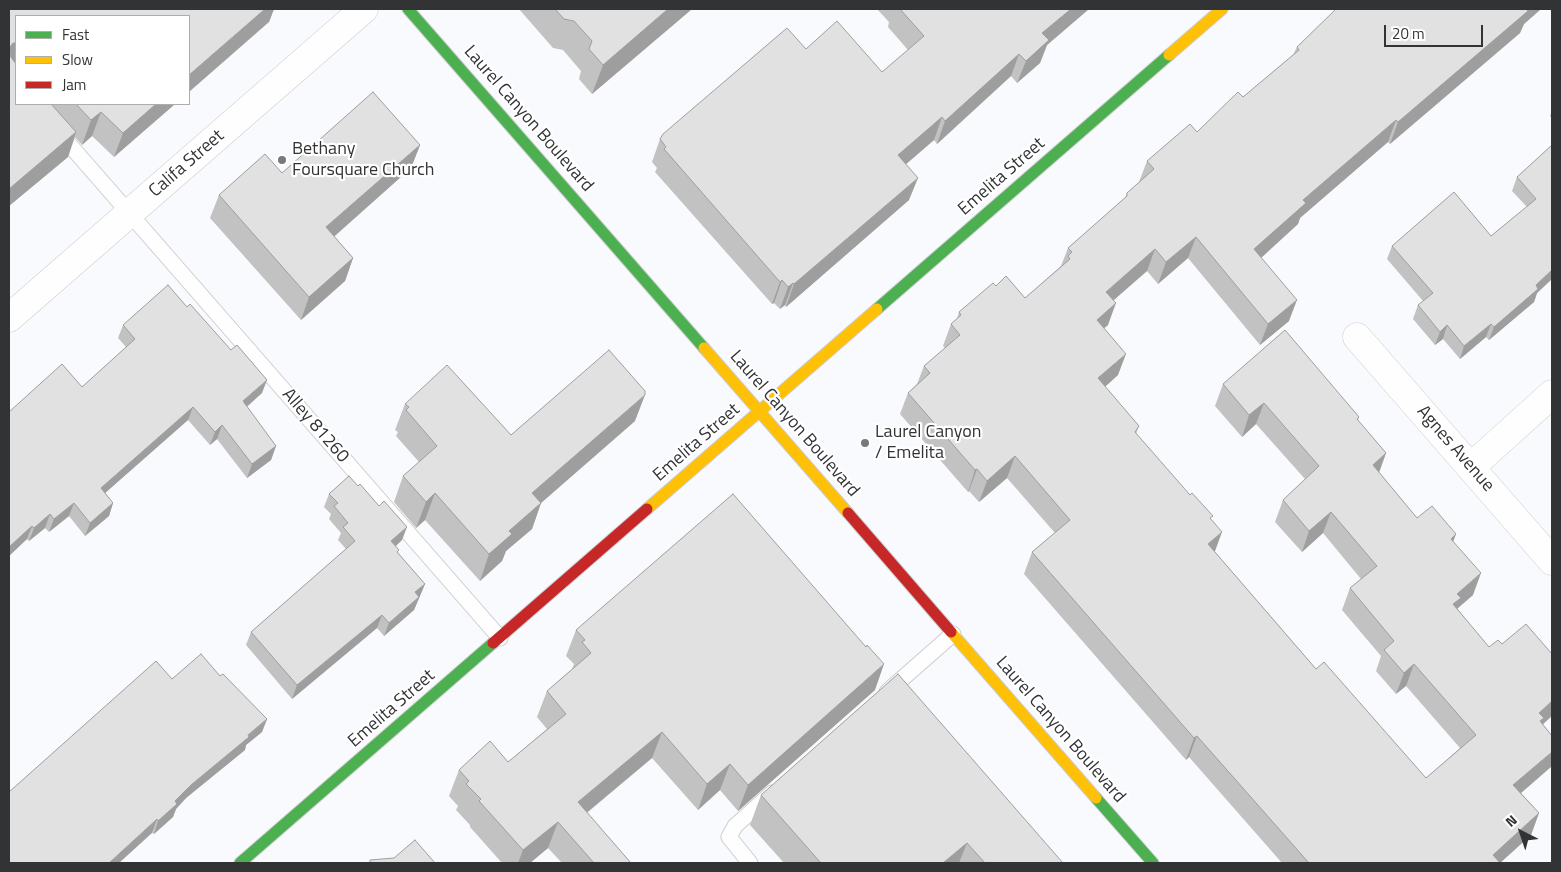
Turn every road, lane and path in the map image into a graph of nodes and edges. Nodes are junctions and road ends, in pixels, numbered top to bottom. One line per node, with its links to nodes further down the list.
1 (364, 9): 5 (street, Califa Street)
2 (408, 9): 9 (street, Laurel Canyon Boulevard)
3 (1222, 9): 9 (street, Emelita Street)
4 (35, 105): 5 (lane, Alley 81260)
5 (130, 214): 6 (street, Califa Street); 13 (lane, Alley 81260)
6 (9, 318)
7 (1357, 337): 10 (street, Agnes Avenue)
8 (1552, 394): 10 (street)
9 (759, 412): 12 (street, Laurel Canyon Boulevard); 13 (street, Emelita Street)
10 (1472, 467): 11 (street, Agnes Avenue)
11 (1552, 561)
12 (953, 634): 14 (lane); 18 (street, Laurel Canyon Boulevard)
13 (500, 638): 16 (street, Emelita Street)
14 (879, 699)
15 (785, 781): 17 (lane)
16 (240, 863)
17 (750, 863)
18 (1153, 863)

